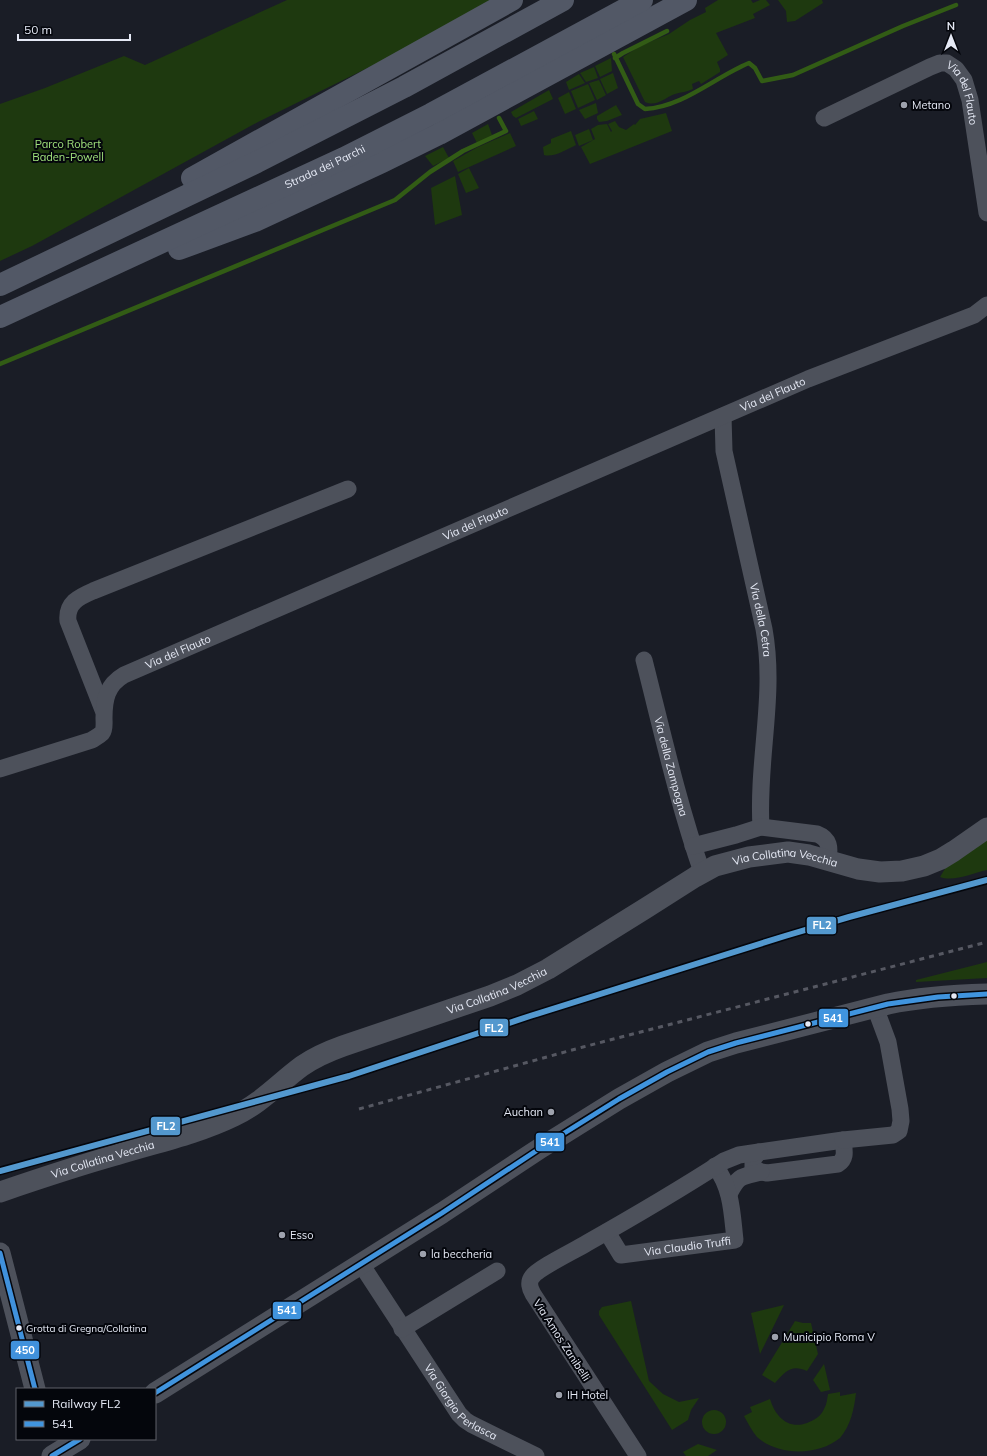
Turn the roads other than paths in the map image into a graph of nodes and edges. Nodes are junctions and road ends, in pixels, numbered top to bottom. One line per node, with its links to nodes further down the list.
1 (512, 0): 7 (highway)
2 (563, 0): 7 (highway)
3 (642, 0): 9 (highway, Strada dei Parchi)
4 (686, 0): 9 (highway)
5 (824, 118): 6 (street, Via del Flauto)
6 (987, 213)
7 (26, 272): 8 (highway)
8 (0, 285)
9 (47, 295): 11 (highway, Strada dei Parchi)
10 (987, 305): 12 (street, Via del Flauto)
11 (0, 317)
12 (723, 416): 15 (street, Via del Flauto); 17 (street, Via della Cetra)
13 (348, 489): 15 (street)
14 (644, 660): 19 (street, Via della Zampogna)
15 (104, 712): 16 (street, Via del Flauto)
16 (0, 769)
17 (761, 827): 19 (street); 20 (street)
18 (987, 828): 20 (street, Via Collatina Vecchia)
19 (692, 846): 21 (street, Via della Zampogna)
20 (828, 860): 21 (street, Via Collatina Vecchia)
21 (702, 872): 28 (street, Via Collatina Vecchia)
22 (987, 994): 23 (street)
23 (875, 1007): 24 (street); 32 (street)
24 (843, 1140): 25 (street); 27 (street)
25 (759, 1152): 26 (street); 27 (street)
26 (715, 1166): 29 (street, Via Claudio Truffi); 30 (street)
27 (761, 1172): 29 (street)
28 (0, 1192)
29 (729, 1194): 30 (street, Via Claudio Truffi)
30 (607, 1232): 41 (street, Via Amos Zanibelli)
31 (0, 1253): 35 (street)
32 (360, 1264): 34 (street); 36 (street)
33 (497, 1271): 34 (street)
34 (402, 1329): 40 (street, Via Giorgio Perlasca)
35 (35, 1388)
36 (156, 1392)
37 (47, 1440): 39 (street)
38 (78, 1440): 39 (street)
39 (52, 1456)
40 (536, 1456)
41 (638, 1456)

